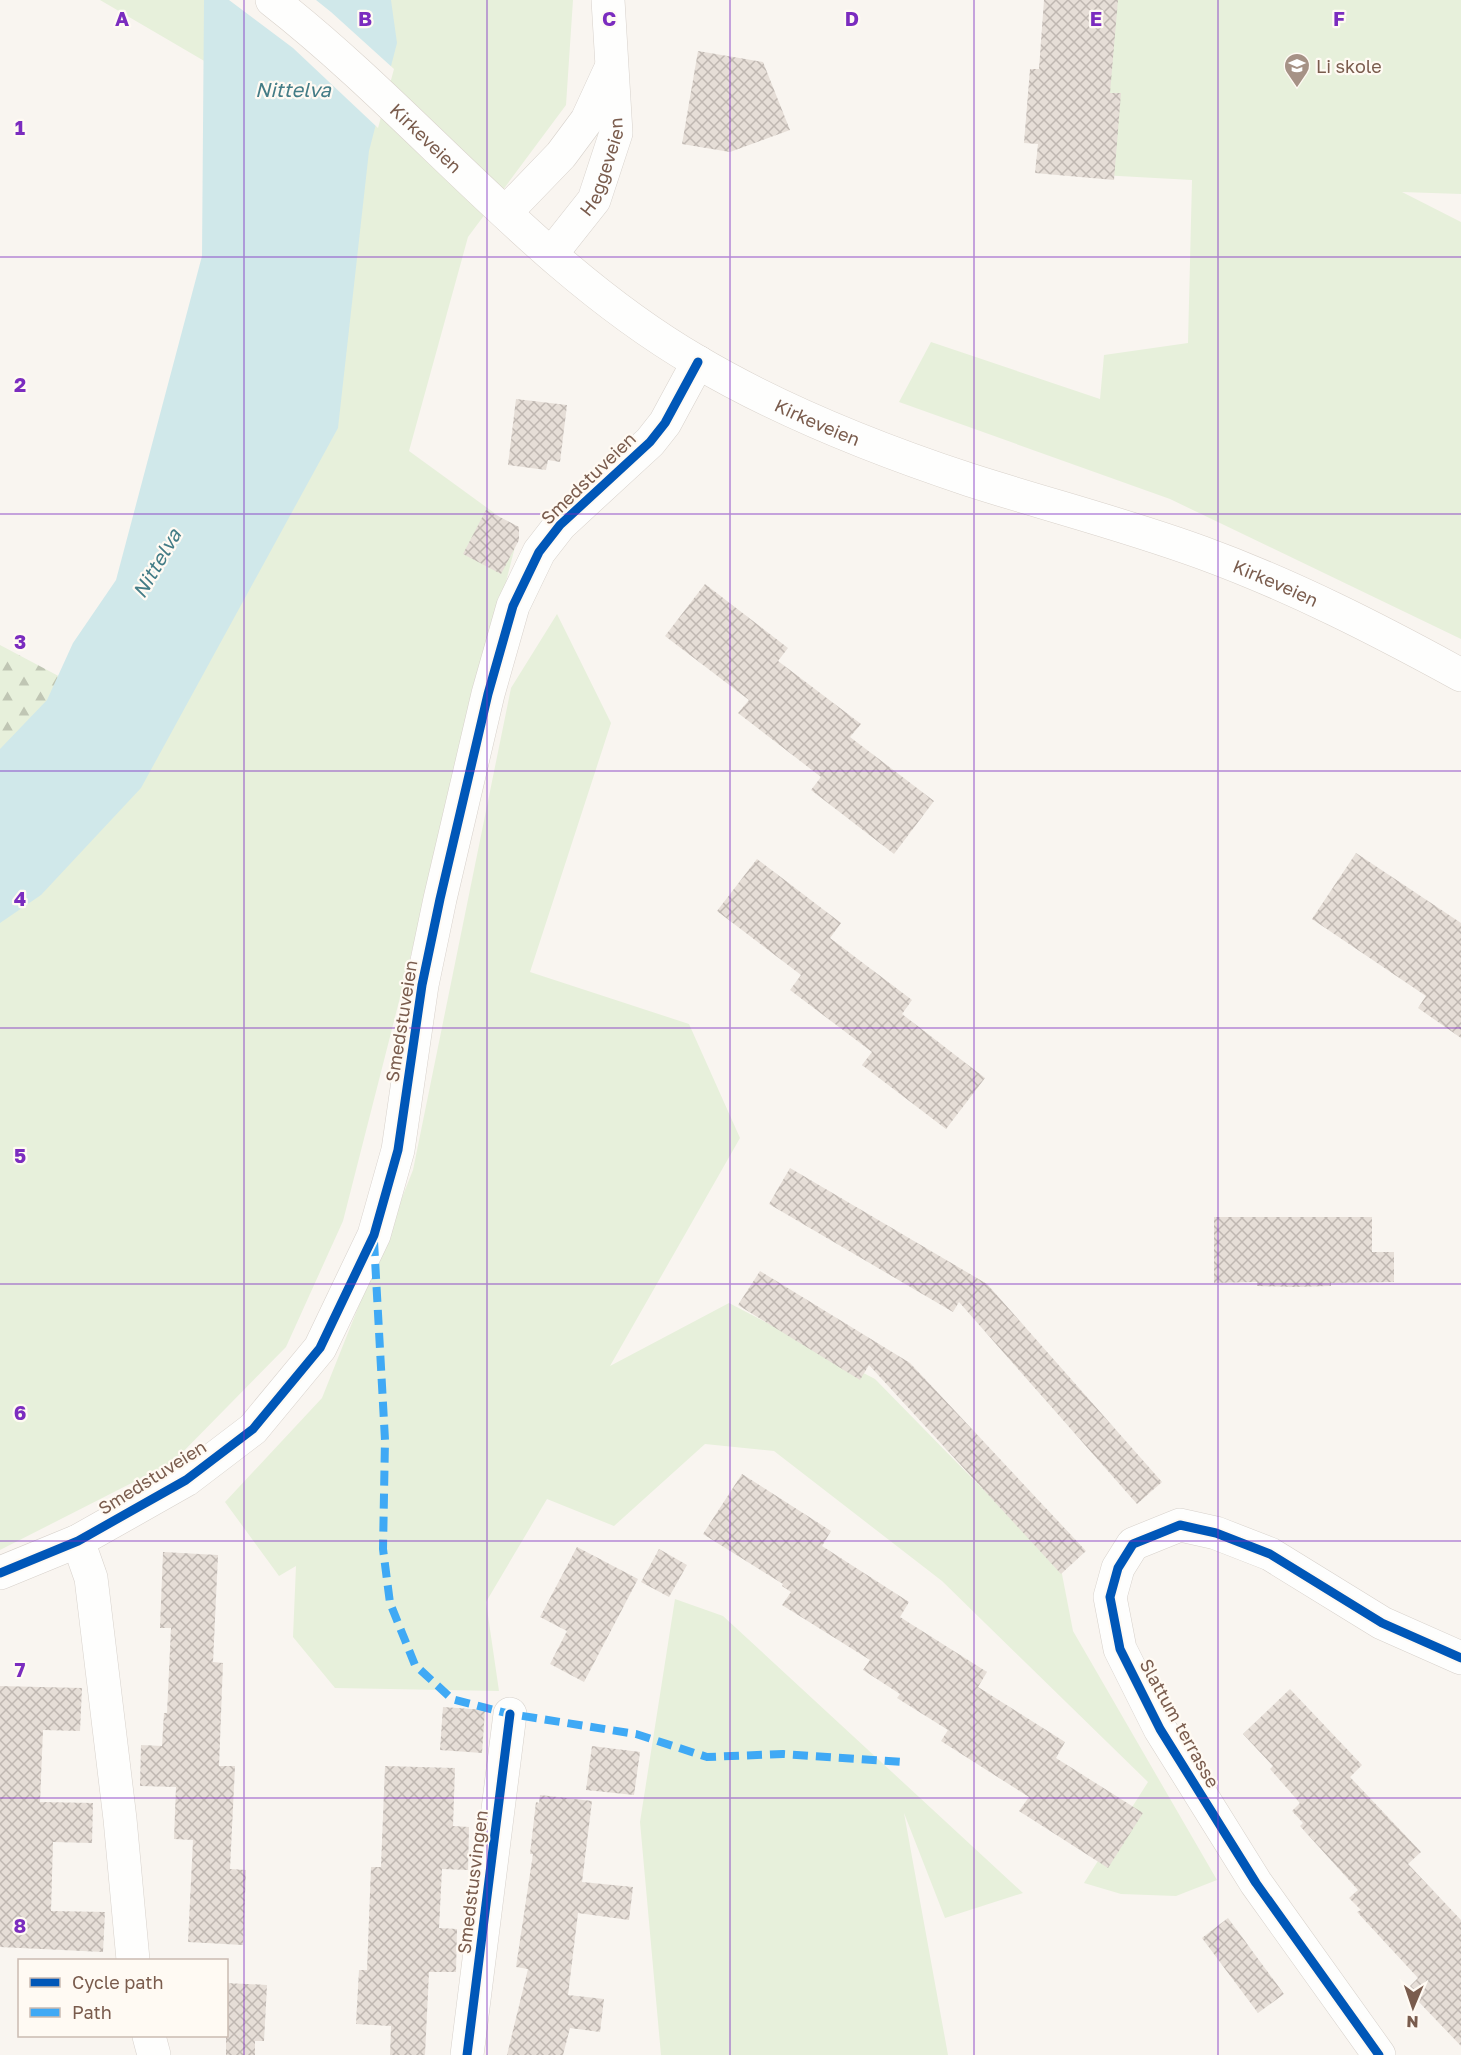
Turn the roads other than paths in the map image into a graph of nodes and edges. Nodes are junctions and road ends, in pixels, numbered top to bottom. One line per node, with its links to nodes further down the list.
1 (272, 0): 4 (street, Kirkeveien)
2 (608, 0): 3 (street, Heggeveien)
3 (612, 65): 4 (street, Heggeveien); 5 (street, Heggeveien)
4 (506, 212): 5 (street, Kirkeveien)
5 (552, 253): 6 (street, Kirkeveien)
6 (698, 362): 7 (street, Kirkeveien); 8 (street, Smedstuveien)
7 (1461, 675)
8 (78, 1541): 9 (street, Smedstuveien); 12 (street)
9 (0, 1573)
10 (1461, 1658): 16 (street, Slattum terrasse)
11 (510, 1714): 15 (street, Smedstusvingen)
12 (133, 1959)
13 (149, 2037): 14 (street)
14 (154, 2055)
15 (467, 2055)
16 (1379, 2055)

